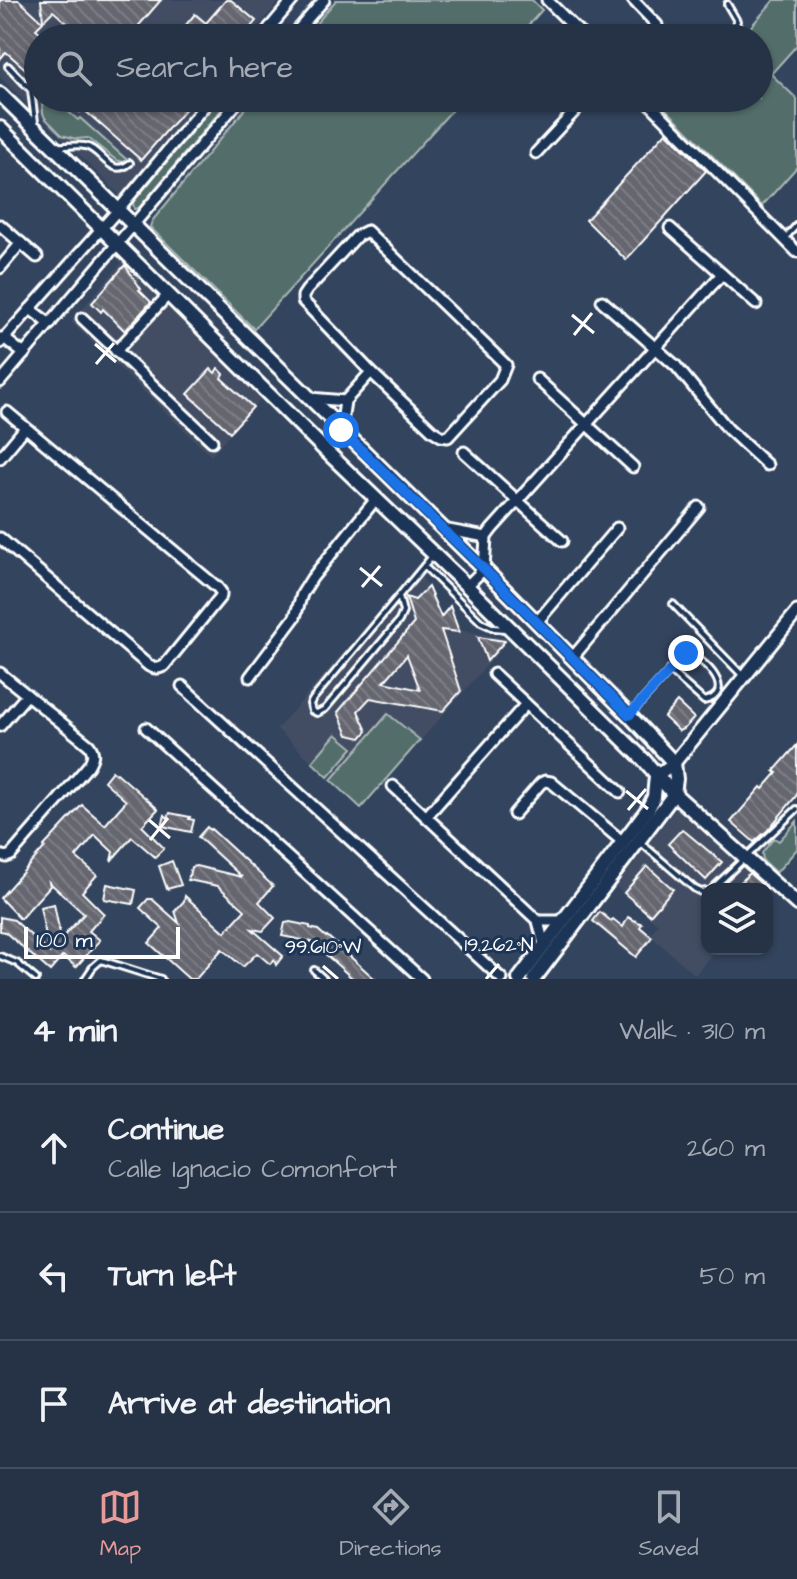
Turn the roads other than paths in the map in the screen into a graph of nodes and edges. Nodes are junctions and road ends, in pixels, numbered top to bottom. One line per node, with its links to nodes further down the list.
1 (293, 0): 6 (street)
2 (324, 0): 7 (street)
3 (547, 0): 8 (street)
4 (633, 0): 9 (street)
5 (727, 4): 10 (lane)
6 (273, 24)
7 (303, 24)
8 (571, 24)
9 (656, 24)
10 (736, 24)
11 (8, 66): 12 (lane)
12 (24, 83)
13 (0, 94): 20 (main road)
14 (33, 112): 20 (lane)
15 (199, 112): 24 (street)
16 (229, 112): 25 (street)
17 (574, 112): 22 (street)
18 (658, 112): 30 (street)
19 (0, 128): 29 (main road)
20 (35, 128): 21 (main road)
21 (52, 146): 23 (lane); 24 (main road)
22 (536, 153)
23 (130, 163)
24 (118, 210): 25 (main road); 29 (street)
25 (134, 224): 32 (street); 50 (main road)
26 (0, 225): 31 (street)
27 (797, 225): 30 (lane)
28 (670, 228): 36 (street)
29 (102, 229): 32 (main road); 40 (street)
30 (785, 239): 33 (street)
31 (21, 243): 34 (street); 35 (street)
32 (118, 244): 37 (main road); 42 (street)
33 (797, 252)
34 (37, 257)
35 (0, 268)
36 (722, 274): 39 (street); 44 (street)
37 (168, 295): 45 (street); 61 (main road)
38 (602, 301): 44 (street)
39 (756, 304)
40 (30, 309): 42 (street); 43 (street)
41 (82, 318): 45 (street)
42 (50, 324): 46 (street)
43 (1, 340): 46 (street)
44 (656, 348): 53 (street); 59 (street)
45 (116, 351): 56 (street)
46 (24, 354): 49 (street)
47 (371, 372): 47 (street); 51 (street)
48 (537, 379): 53 (street)
49 (0, 382)
50 (310, 398): 51 (street); 55 (main road)
51 (345, 401): 55 (street)
52 (7, 412): 54 (street)
53 (587, 425): 60 (street); 62 (street)
54 (25, 428): 58 (street); 67 (street)
55 (341, 430): 65 (main road)
56 (212, 441)
57 (464, 452): 62 (street)
58 (0, 458)
59 (767, 465)
60 (633, 467)
61 (376, 499): 69 (main road); 82 (street)
62 (518, 502): 66 (street); 68 (street)
63 (699, 507): 78 (street)
64 (617, 528): 76 (street)
65 (443, 529): 66 (street); 71 (main road)
66 (486, 537): 71 (street)
67 (0, 538)
68 (562, 541)
69 (434, 554): 70 (lane); 72 (main road)
70 (424, 566): 73 (lane); 77 (lane)
71 (484, 569): 72 (street); 76 (main road)
72 (467, 586): 77 (main road)
73 (399, 596): 73 (lane)
74 (673, 604): 83 (lane)
75 (797, 612): 83 (street)
76 (537, 622): 78 (main road)
77 (511, 629): 91 (main road)
78 (573, 657): 87 (main road)
79 (669, 670): 79 (lane); 87 (lane)
80 (0, 673): 85 (street)
81 (494, 674): 86 (street)
82 (250, 677)
83 (744, 677): 90 (street)
84 (182, 686): 111 (street)
85 (27, 695): 88 (street); 100 (street)
86 (526, 704): 93 (street); 97 (street)
87 (629, 715): 90 (main road)
88 (0, 726)
89 (146, 728): 116 (street)
90 (674, 763): 91 (street); 94 (main road)
91 (656, 776): 94 (main road); 99 (main road)
92 (393, 786): 97 (street)
93 (620, 792)
94 (674, 794): 98 (main road); 101 (main road)
95 (797, 809): 101 (lane)
96 (514, 814): 99 (street)
97 (426, 817): 106 (street)
98 (638, 840): 103 (lane); 104 (main road)
99 (623, 842): 104 (main road)
100 (0, 855)
101 (746, 858): 102 (lane); 105 (main road)
102 (717, 883)
103 (701, 892)
104 (583, 903): 107 (main road); 118 (main road)
105 (797, 904)
106 (538, 921): 107 (street); 108 (street)
107 (563, 921): 108 (main road)
108 (544, 945): 117 (main road)
109 (0, 956): 112 (lane)
110 (314, 970): 115 (lane)
111 (496, 977)
112 (36, 979)
113 (85, 979): 114 (lane)
114 (161, 979)
115 (324, 979)
116 (422, 979)
117 (520, 979)
118 (534, 979)

